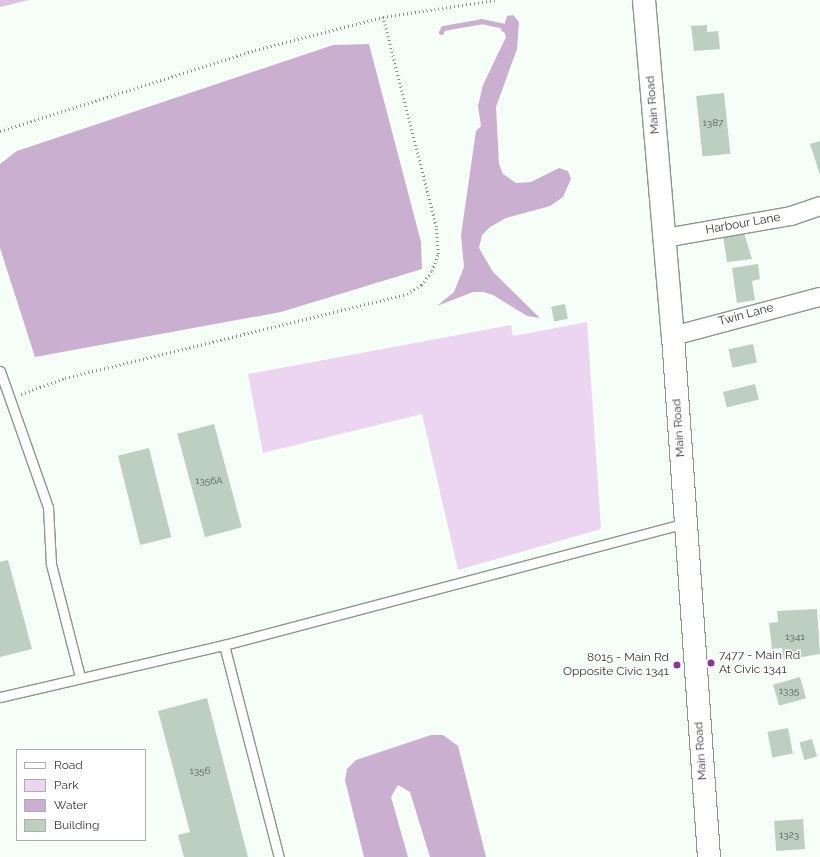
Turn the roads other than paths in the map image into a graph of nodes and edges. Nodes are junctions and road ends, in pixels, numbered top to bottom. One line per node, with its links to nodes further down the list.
1 (644, 0): 3 (main road, Main Road)
2 (820, 206): 3 (street, Harbour Lane)
3 (665, 238): 5 (main road, Main Road)
4 (820, 297): 5 (street, Twin Lane)
5 (673, 336): 8 (main road, Main Road)
6 (0, 372): 7 (lane)
7 (4, 400): 10 (lane)
8 (686, 523): 9 (lane); 13 (main road, Main Road)
9 (224, 645): 10 (lane); 12 (lane)
10 (80, 677): 11 (lane)
11 (0, 697)
12 (280, 857)
13 (709, 857)

